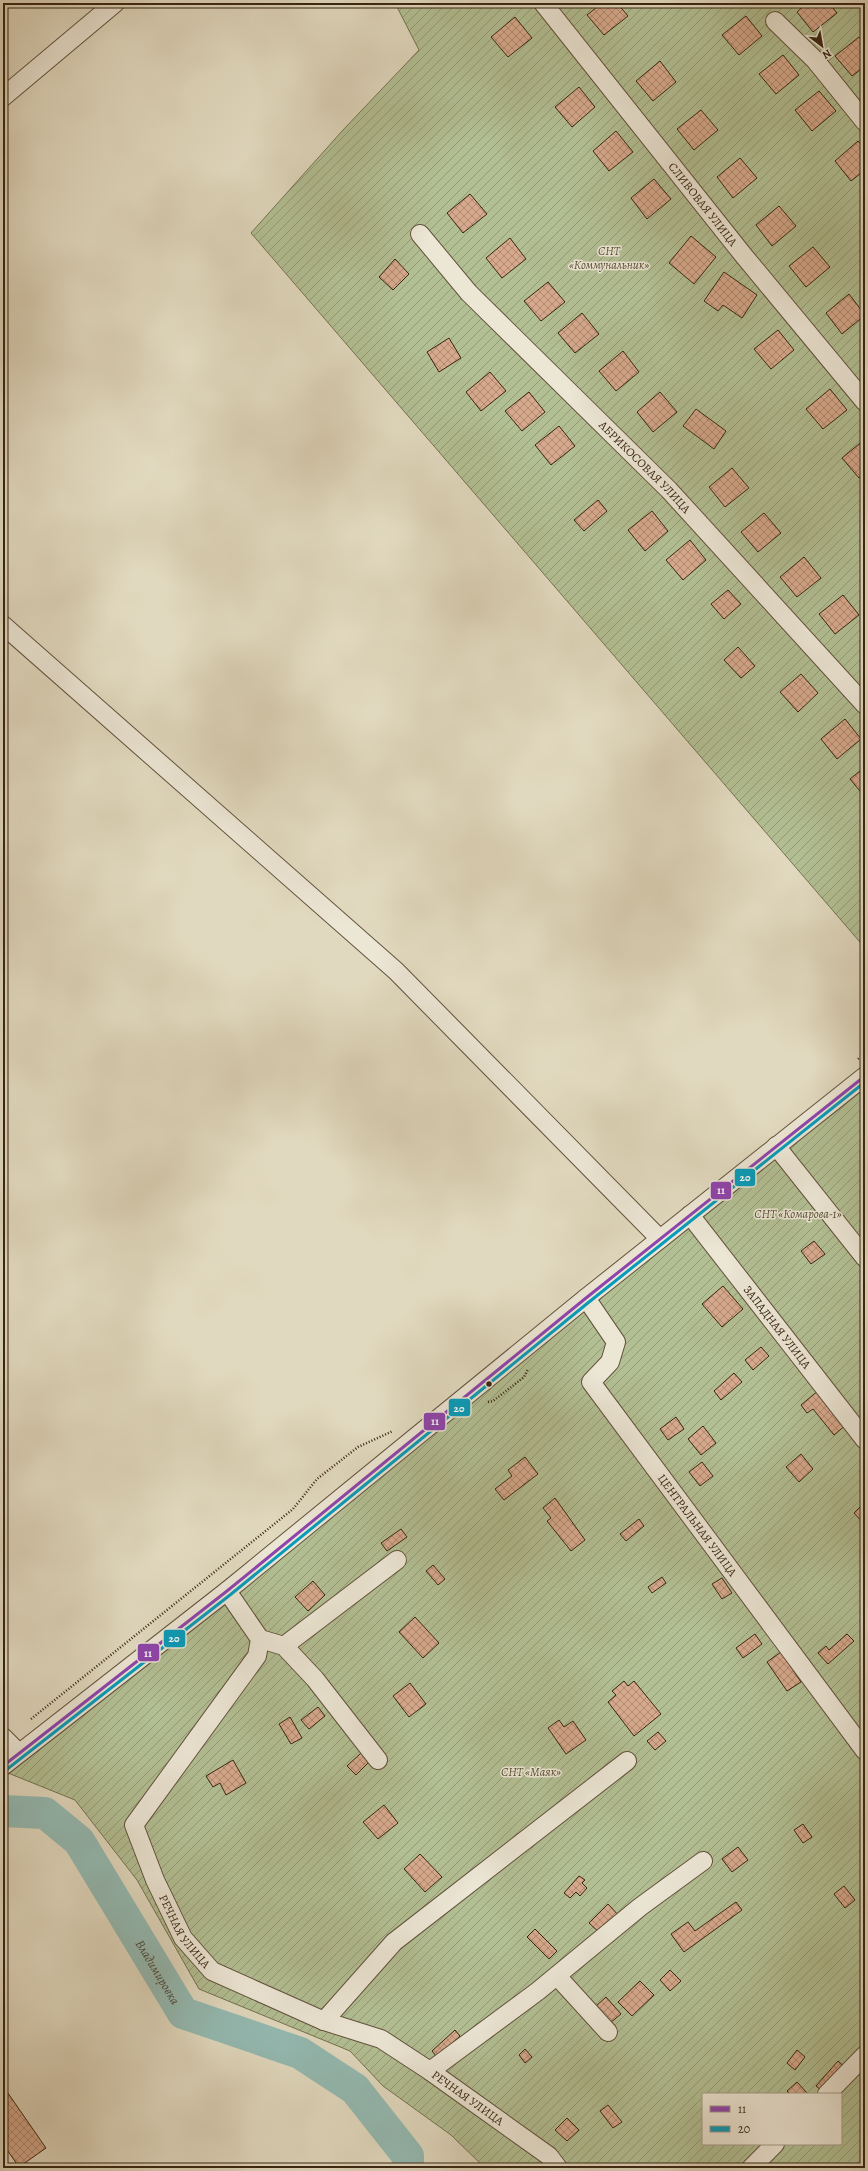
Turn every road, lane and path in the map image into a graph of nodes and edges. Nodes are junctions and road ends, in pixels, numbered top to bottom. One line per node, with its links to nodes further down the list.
1 (116, 3): 4 (street)
2 (543, 3): 7 (street, СЛИВОВАЯ УЛИЦА)
3 (775, 21): 5 (street)
4 (3, 97)
5 (865, 122)
6 (420, 234): 9 (street, АБРИКОСОВАЯ УЛИЦА)
7 (865, 402)
8 (3, 624): 13 (street)
9 (865, 705)
10 (865, 1076): 11 (street)
11 (776, 1146): 12 (street); 14 (street)
12 (690, 1215): 13 (street); 16 (street, ЗАПАДНАЯ УЛИЦА)
13 (660, 1239): 15 (street)
14 (865, 1258)
15 (586, 1298): 18 (street); 22 (street, ЦЕНТРАЛЬНАЯ УЛИЦА)
16 (865, 1440)
17 (397, 1560): 20 (street)
18 (227, 1591): 19 (street); 23 (street)
19 (260, 1640): 20 (street); 29 (street, РЕЧНАЯ УЛИЦА)
20 (284, 1646): 24 (street)
21 (3, 1737): 23 (street)
22 (865, 1751)
23 (19, 1753): 26 (street)
24 (378, 1760)
25 (627, 1761): 29 (street)
26 (3, 1766)
27 (703, 1861): 28 (street)
28 (557, 1976): 30 (street); 32 (street)
29 (324, 2021): 32 (street, РЕЧНАЯ УЛИЦА)
30 (608, 2032)
31 (865, 2055): 33 (street)
32 (430, 2071): 35 (street, РЕЧНАЯ УЛИЦА)
33 (828, 2093)
34 (774, 2145): 36 (street)
35 (558, 2168)
36 (751, 2168)

